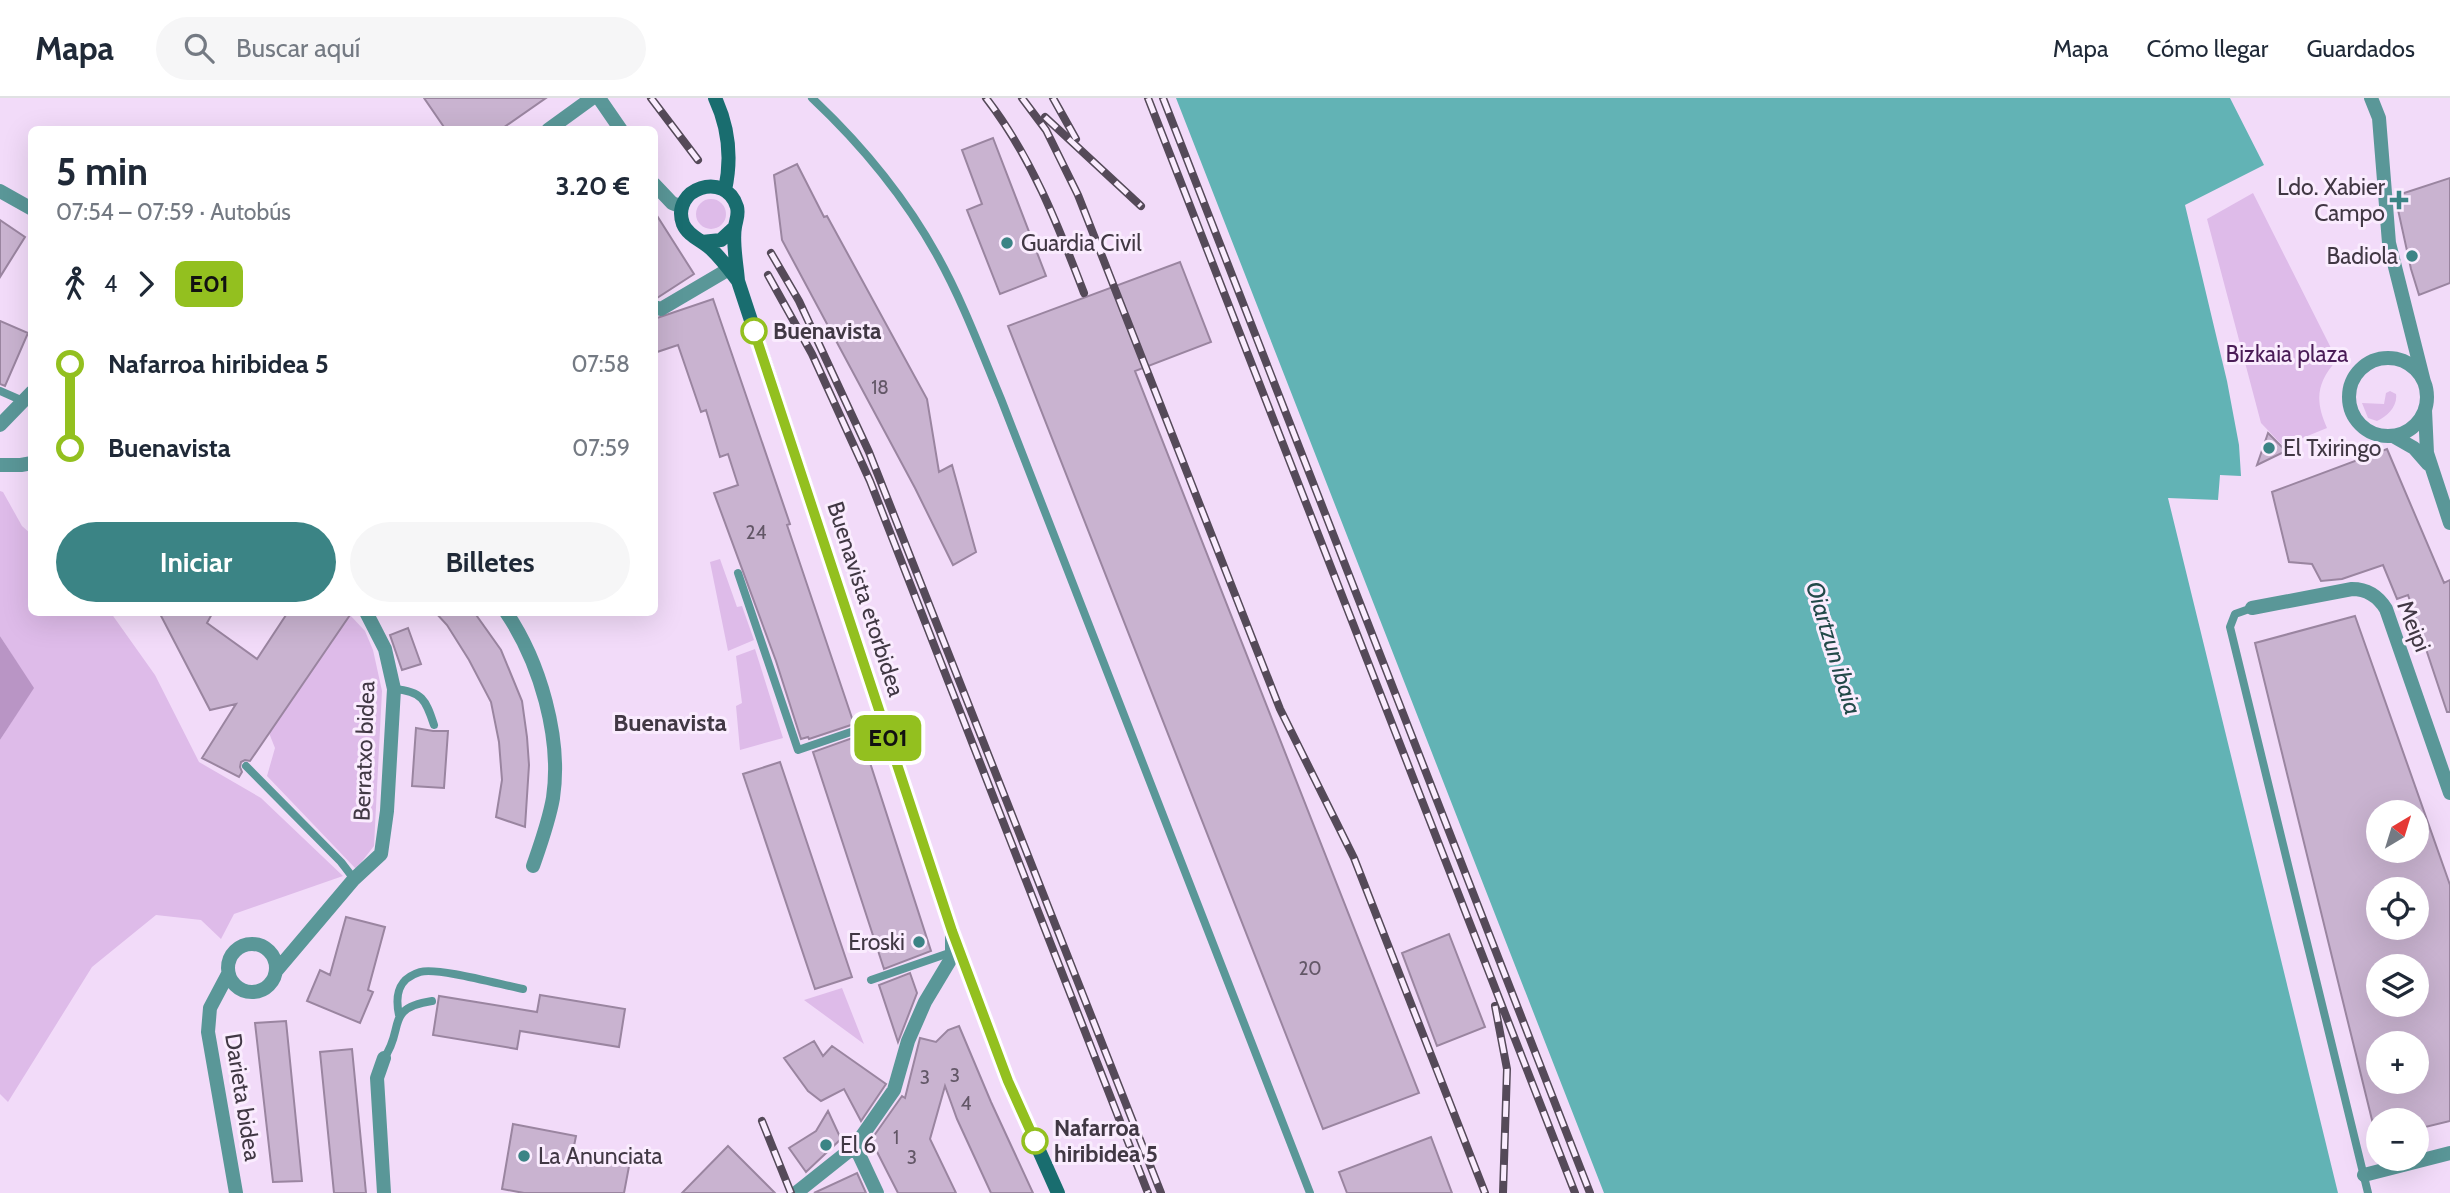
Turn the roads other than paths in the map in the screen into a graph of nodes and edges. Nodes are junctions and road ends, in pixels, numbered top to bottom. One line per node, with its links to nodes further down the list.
1 (592, 98): 6 (street)
2 (599, 98): 7 (street)
3 (715, 98): 9 (main road)
4 (813, 98): 57 (lane)
5 (2371, 98): 17 (street)
6 (554, 126)
7 (618, 126)
8 (658, 188): 12 (street)
9 (725, 190): 12 (main road); 13 (main road, Buenavista etorbidea)
10 (0, 191): 11 (street)
11 (28, 207)
12 (682, 208): 14 (main road, Buenavista etorbidea)
13 (734, 228): 14 (main road); 15 (main road, Buenavista etorbidea)
14 (702, 242): 15 (main road, Buenavista etorbidea)
15 (733, 275): 16 (street); 32 (main road, Buenavista etorbidea)
16 (658, 308)
17 (2424, 382): 20 (street); 22 (street)
18 (0, 391): 19 (lane)
19 (27, 397): 21 (street)
20 (2425, 409): 22 (street); 25 (street)
21 (0, 425)
22 (2393, 436): 25 (street)
23 (26, 464): 24 (street)
24 (0, 465)
25 (2431, 468): 26 (street)
26 (2450, 523)
27 (738, 573): 32 (lane)
28 (2252, 608): 35 (street, Meipi); 51 (lane)
29 (368, 616): 31 (street, Berratxo bidea)
30 (508, 616): 36 (street)
31 (394, 689): 33 (lane); 37 (street, Berratxo bidea)
32 (883, 722): 38 (main road, Buenavista etorbidea)
33 (434, 725)
34 (246, 766): 37 (lane)
35 (2450, 793)
36 (533, 866)
37 (354, 880): 40 (street)
38 (952, 931): 39 (street); 56 (main road, Buenavista etorbidea)
39 (952, 951): 42 (lane); 49 (street)
40 (275, 964): 41 (street); 43 (street)
41 (228, 974): 43 (street); 46 (street, Darieta bidea)
42 (871, 979)
43 (238, 988): 46 (street, Darieta bidea)
44 (523, 989): 47 (lane)
45 (432, 1000): 47 (lane)
46 (210, 1008): 52 (street, Darieta bidea)
47 (399, 1016): 48 (lane)
48 (384, 1058): 53 (street)
49 (856, 1146): 54 (street); 55 (street)
50 (2450, 1153): 51 (street)
51 (2364, 1175): 58 (lane)
52 (236, 1193)
53 (383, 1193)
54 (796, 1193)
55 (877, 1193)
56 (1058, 1193)
57 (1310, 1193)
58 (2368, 1193)

